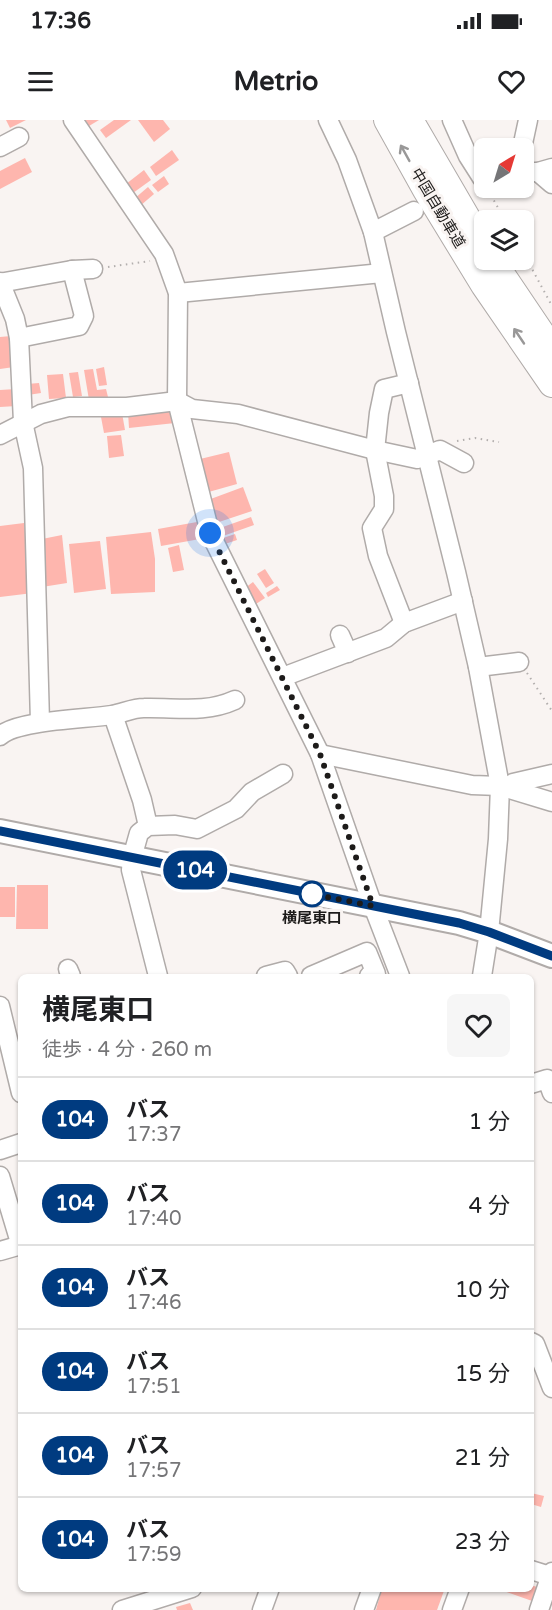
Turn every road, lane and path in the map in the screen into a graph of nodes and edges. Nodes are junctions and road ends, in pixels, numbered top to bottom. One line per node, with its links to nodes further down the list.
1 (74, 120): 14 (street)
2 (328, 120): 13 (street)
3 (387, 120): 26 (highway, 中国自動車道, one-way to 3)
4 (410, 120): 12 (highway, 中国自動車道)
5 (452, 120): 10 (street)
6 (528, 120): 8 (street)
7 (19, 137): 9 (street)
8 (524, 138)
9 (0, 147)
10 (474, 170)
11 (414, 211): 13 (street)
12 (474, 230)
13 (373, 232): 19 (street)
14 (164, 254): 15 (path); 21 (street)
15 (93, 269): 16 (street)
16 (72, 270): 20 (street); 23 (street)
17 (499, 270): 24 (highway)
18 (533, 270): 22 (path)
19 (382, 273): 21 (street); 25 (street)
20 (0, 283): 23 (street)
21 (178, 293): 27 (street)
22 (552, 306)
23 (19, 338): 28 (street)
24 (552, 349)
25 (409, 383): 31 (street); 32 (street)
26 (552, 384)
27 (177, 401): 28 (street); 31 (street); 46 (street)
28 (23, 422): 29 (street); 44 (street)
29 (0, 435)
30 (498, 442): 32 (path)
31 (375, 450): 32 (street); 35 (street)
32 (434, 452): 33 (street); 34 (street)
33 (464, 463)
34 (463, 601): 35 (street); 39 (street)
35 (404, 623): 37 (street)
36 (340, 635): 37 (street)
37 (348, 653): 40 (street)
38 (519, 662): 39 (street); 42 (path)
39 (478, 667): 49 (street)
40 (288, 675)
41 (235, 700): 43 (street)
42 (552, 711)
43 (113, 715): 44 (street); 51 (street)
44 (40, 722): 45 (street)
45 (0, 736)
46 (320, 754): 49 (street); 54 (street)
47 (283, 774): 51 (street)
48 (552, 774): 49 (street)
49 (505, 788): 50 (street); 55 (street)
50 (552, 802)
51 (148, 826): 53 (street)
52 (0, 831): 53 (main road)
53 (132, 858): 54 (main road); 57 (street)
54 (373, 906): 55 (main road); 62 (street)
55 (489, 932): 56 (main road); 63 (street)
56 (552, 956)
57 (154, 974)
58 (274, 974): 59 (street)
59 (287, 974)
60 (316, 974): 61 (street)
61 (376, 974)
62 (399, 974)
63 (482, 974)
64 (0, 1006): 65 (street)
65 (18, 1081)
66 (534, 1083): 67 (street)
67 (552, 1093)
68 (18, 1144): 69 (street)
69 (0, 1150)
70 (0, 1176): 71 (street)
71 (18, 1235)
72 (18, 1246): 73 (street)
73 (0, 1251)
74 (534, 1344): 75 (street)
75 (552, 1388)
76 (534, 1571): 77 (street)
77 (551, 1574): 86 (street)
78 (174, 1592): 82 (street)
79 (269, 1592): 83 (street)
80 (371, 1592): 84 (street)
81 (459, 1592): 85 (street)
82 (128, 1602)
83 (262, 1610)
84 (364, 1610)
85 (452, 1610)
86 (539, 1610)

